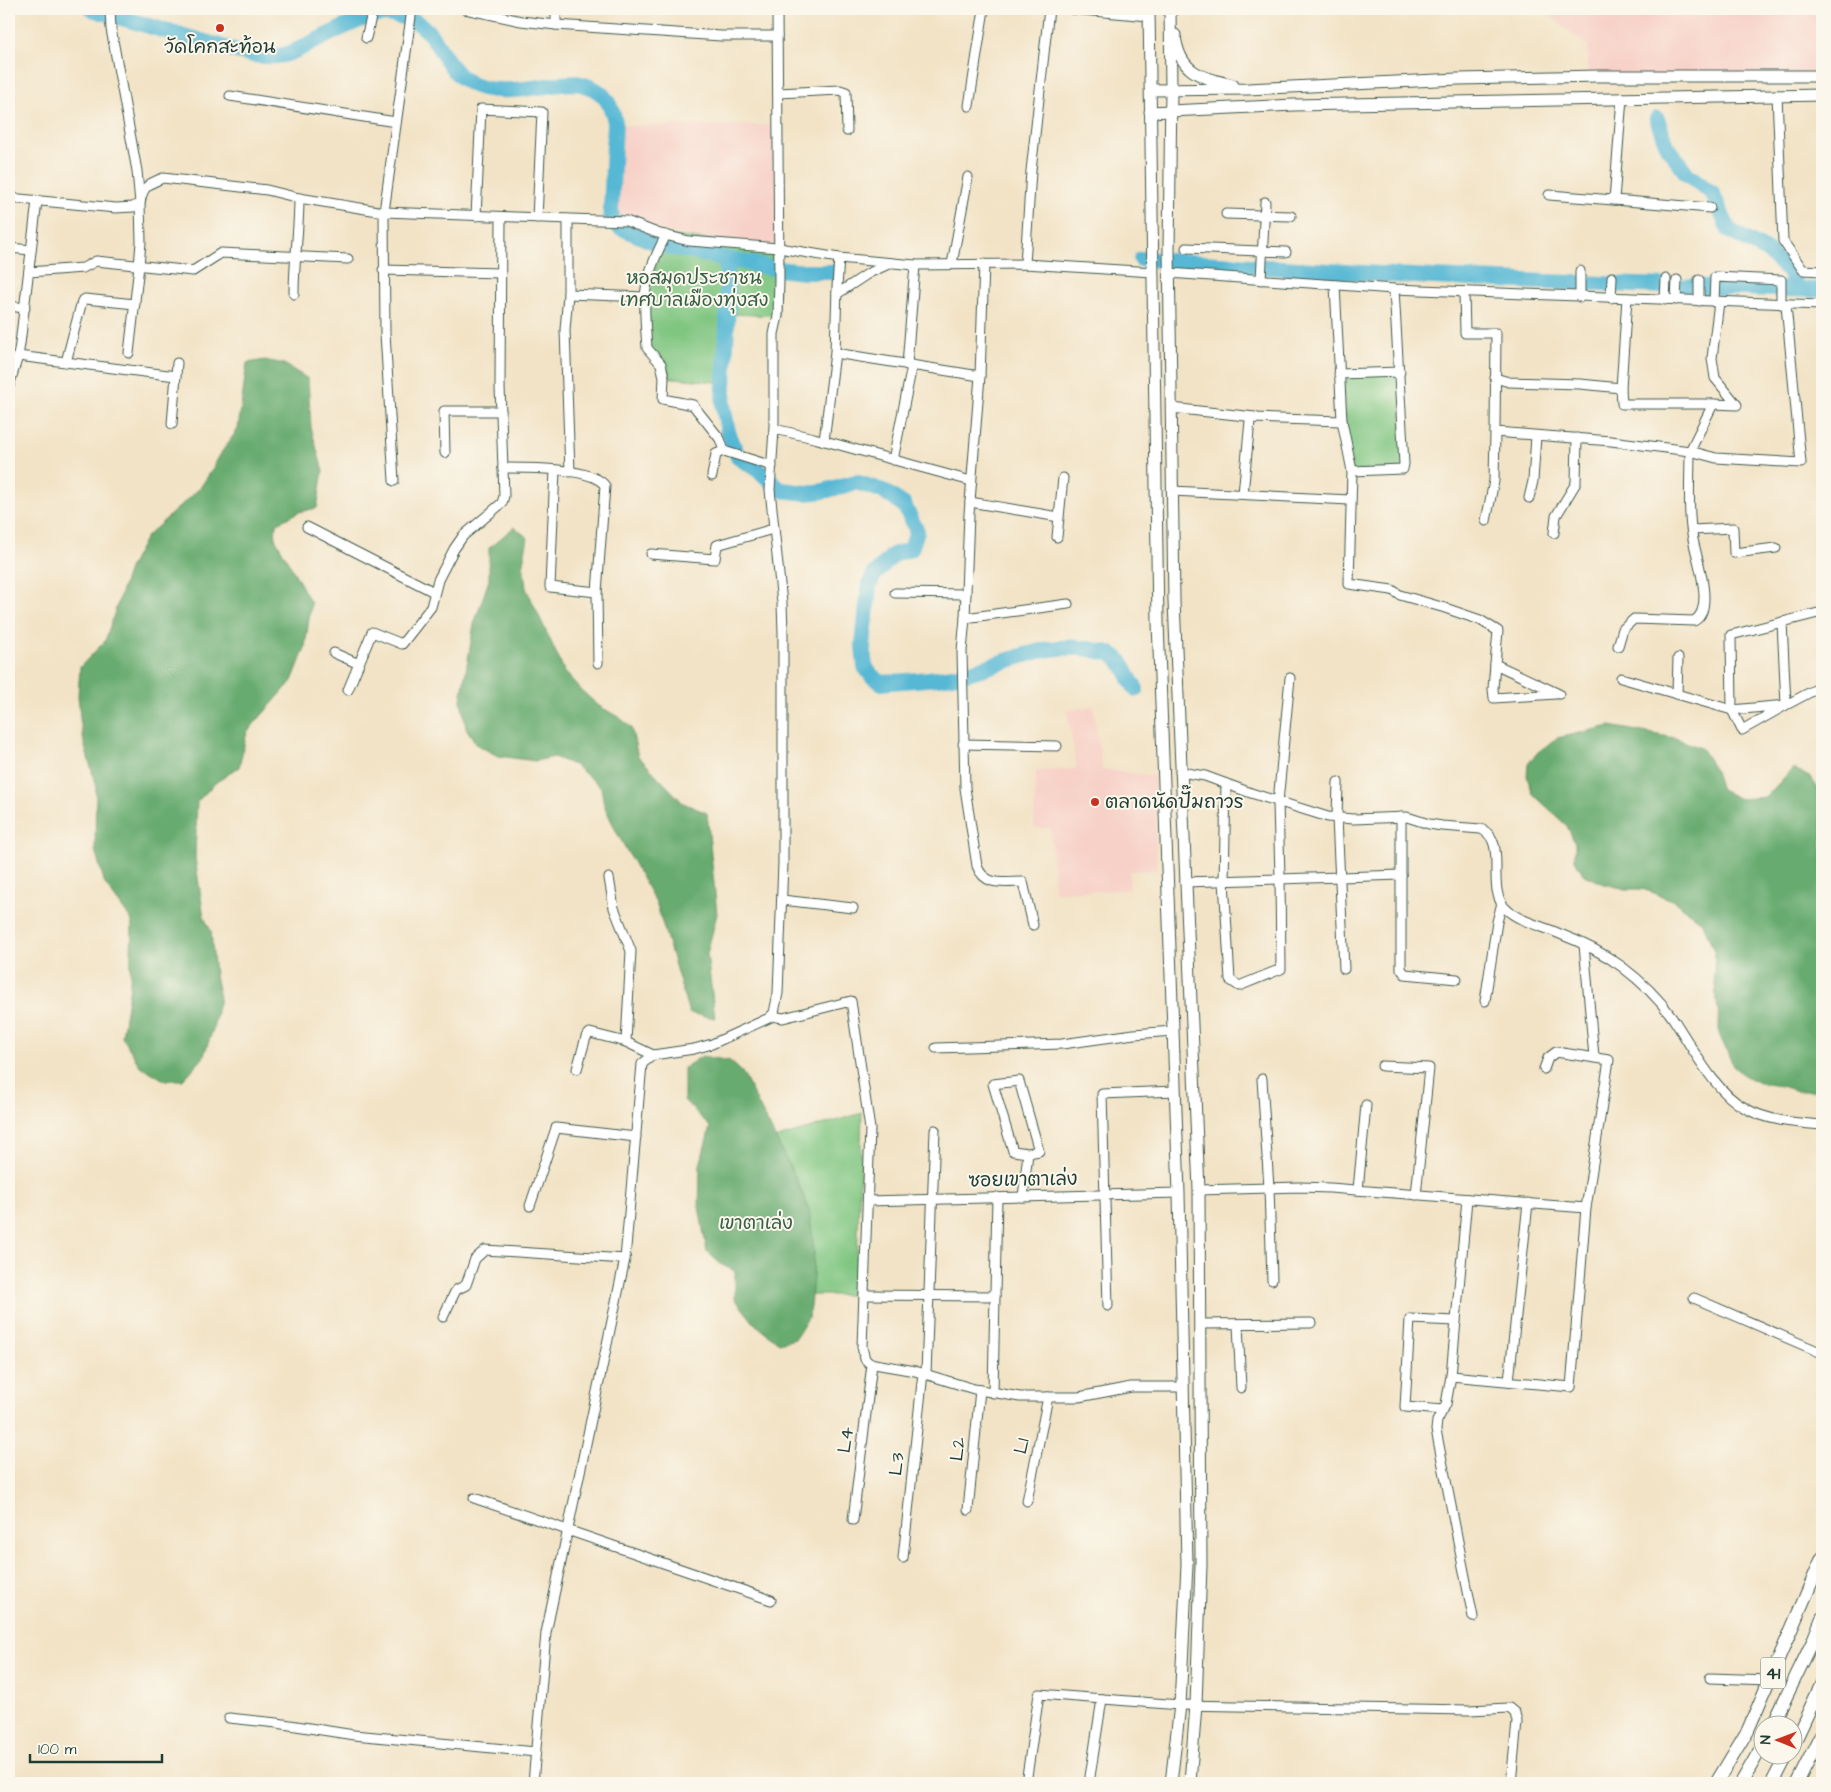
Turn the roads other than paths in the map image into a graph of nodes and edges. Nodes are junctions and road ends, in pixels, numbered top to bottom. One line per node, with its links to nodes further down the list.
1 (110, 9): 39 (street)
2 (465, 9): 11 (street)
3 (556, 9): 13 (street)
4 (777, 9): 14 (street)
5 (984, 9): 25 (street)
6 (1049, 9): 62 (street)
7 (1071, 9): 12 (street)
8 (1171, 9): 17 (main road); 18 (main road)
9 (372, 10): 15 (street)
10 (412, 10): 29 (street)
11 (476, 10): 13 (street)
12 (1149, 12): 19 (main road)
13 (556, 26): 14 (street)
14 (777, 36): 20 (street)
15 (366, 38)
16 (1822, 76): 18 (main road)
17 (1171, 89): 18 (main road); 19 (main road); 28 (main road)
18 (1248, 89)
19 (1151, 90): 27 (main road)
20 (778, 93): 30 (street); 51 (street)
21 (1777, 95): 22 (main road); 24 (main road); 69 (street)
22 (1822, 95)
23 (230, 96): 29 (street)
24 (1622, 98): 26 (main road); 36 (street)
25 (969, 106)
26 (1197, 111): 28 (main road); 31 (main road)
27 (1150, 112): 28 (main road); 65 (main road)
28 (1171, 112): 31 (main road)
29 (396, 122): 41 (street)
30 (847, 131)
31 (1170, 147): 67 (main road)
32 (968, 176): 60 (street)
33 (1549, 195): 36 (street)
34 (9, 198): 37 (street)
35 (299, 198): 39 (street); 41 (street); 56 (street)
36 (1614, 200): 40 (street)
37 (37, 202): 39 (street); 53 (street)
38 (1265, 202): 43 (street)
39 (140, 203): 64 (street)
40 (1710, 208)
41 (384, 212): 44 (street); 66 (street)
42 (1226, 214): 43 (street)
43 (1264, 215): 45 (street); 55 (street)
44 (476, 216): 46 (street); 47 (street)
45 (1292, 216)
46 (501, 217): 47 (street); 71 (street)
47 (537, 218): 48 (street)
48 (568, 219): 49 (street); 83 (street)
49 (666, 235): 51 (street); 84 (street)
50 (9, 248): 53 (street)
51 (779, 248): 58 (street); 115 (street)
52 (1186, 248): 55 (street)
53 (31, 250): 70 (street)
54 (1286, 252): 55 (street)
55 (1262, 255): 73 (street)
56 (294, 256): 57 (street); 64 (street); 82 (street)
57 (348, 258)
58 (840, 258): 59 (street); 79 (street)
59 (892, 263): 63 (street); 79 (street)
60 (952, 264): 61 (street); 63 (street)
61 (984, 264): 62 (street); 105 (street)
62 (1025, 264): 65 (street)
63 (914, 265): 101 (street)
64 (139, 266): 70 (street); 91 (street)
65 (1153, 269): 67 (main road); 191 (main road)
66 (383, 270): 71 (street); 131 (street)
67 (1169, 271): 73 (street); 110 (main road)
68 (1580, 271): 81 (street)
69 (1822, 271)
70 (29, 272): 95 (street)
71 (501, 272): 111 (street)
72 (1612, 277): 85 (street)
73 (1261, 278): 77 (street)
74 (1666, 279): 87 (street)
75 (1677, 280): 88 (street)
76 (1699, 280): 89 (street)
77 (1335, 285): 78 (street); 103 (street)
78 (1394, 288): 80 (street); 102 (street)
79 (837, 291): 97 (street)
80 (1464, 292): 81 (street); 106 (street)
81 (1580, 293): 85 (street)
82 (294, 294)
83 (568, 294): 84 (street); 128 (street)
84 (645, 297): 121 (street)
85 (1612, 298): 86 (street)
86 (1627, 298): 87 (street); 108 (street)
87 (1666, 300): 88 (street)
88 (1676, 300): 89 (street)
89 (1699, 301): 90 (street)
90 (1716, 302): 92 (street); 92 (street); 109 (street)
91 (135, 304): 96 (street); 99 (street)
92 (1783, 304): 94 (street); 120 (street)
93 (9, 306): 95 (street)
94 (1822, 306)
95 (25, 308): 98 (street)
96 (129, 353)
97 (835, 353): 101 (street); 119 (street)
98 (18, 356): 99 (street); 107 (street)
99 (66, 362): 104 (street)
100 (177, 363): 104 (street)
101 (910, 365): 105 (street); 123 (street)
102 (1400, 372): 103 (street); 127 (street)
103 (1339, 374): 113 (street)
104 (176, 376): 114 (street)
105 (980, 376): 132 (street)
106 (1495, 378): 108 (street); 116 (street)
107 (9, 386)
108 (1621, 388): 109 (street)
109 (1713, 404): 120 (street)
110 (1171, 408): 112 (street); 133 (main road)
111 (501, 411): 122 (street); 124 (street)
112 (1256, 417): 113 (street); 134 (street)
113 (1342, 421): 127 (street)
114 (172, 424)
115 (774, 429): 119 (street); 125 (street)
116 (1495, 432): 117 (street); 139 (street)
117 (1536, 436): 118 (street); 135 (street)
118 (1577, 438): 120 (street); 143 (street)
119 (824, 441): 123 (street)
120 (1690, 451): 142 (street)
121 (727, 452): 125 (street); 129 (street)
122 (445, 453)
123 (893, 460): 132 (street)
124 (503, 468): 126 (street); 147 (street)
125 (772, 468): 141 (street)
126 (555, 470): 128 (street); 148 (street)
127 (1352, 471): 136 (street)
128 (570, 472): 148 (street)
129 (712, 476)
130 (1063, 478): 138 (street)
131 (394, 481)
132 (971, 481): 137 (street)
133 (1172, 490): 134 (street); 170 (main road)
134 (1243, 494): 136 (street)
135 (1529, 498)
136 (1350, 500): 160 (street)
137 (970, 502): 138 (street); 150 (street)
138 (1059, 517): 144 (street)
139 (1486, 521)
140 (307, 527): 147 (street)
141 (773, 529): 146 (street); 182 (street)
142 (1692, 530): 145 (street); 155 (street)
143 (1554, 533)
144 (1056, 537)
145 (1776, 548)
146 (651, 554)
147 (434, 592): 158 (street)
148 (598, 592): 159 (street)
149 (895, 593): 150 (street)
150 (966, 594): 153 (street)
151 (1068, 604): 153 (street)
152 (1822, 612): 154 (street)
153 (965, 618): 168 (street)
154 (1782, 622): 166 (street); 167 (street)
155 (1618, 646)
156 (334, 653): 158 (street)
157 (1678, 658): 165 (street)
158 (359, 664): 164 (street)
159 (598, 664)
160 (1495, 664): 160 (street)
161 (1290, 678): 173 (street)
162 (1621, 678): 165 (street)
163 (1822, 686): 166 (street)
164 (348, 690)
165 (1676, 694): 167 (street)
166 (1786, 705): 167 (street); 167 (street)
167 (1732, 710)
168 (963, 744): 169 (street); 185 (street)
169 (1057, 746)
170 (1180, 772): 172 (street); 181 (main road)
171 (1338, 782): 175 (street)
172 (1226, 784): 173 (street); 180 (street)
173 (1278, 802): 175 (street); 179 (street)
174 (1401, 816): 175 (street); 176 (street); 183 (street)
175 (1337, 818): 177 (street)
176 (1401, 875): 177 (street); 188 (street)
177 (1339, 876): 179 (street); 187 (street)
178 (609, 878): 192 (street)
179 (1280, 878): 180 (street); 180 (street)
180 (1224, 880): 181 (street)
181 (1185, 882): 207 (main road)
182 (782, 900): 184 (street); 190 (street)
183 (1502, 902): 186 (street); 189 (street)
184 (853, 908)
185 (1033, 925)
186 (1584, 945): 195 (street); 202 (street)
187 (1344, 970)
188 (1457, 979)
189 (1486, 1001)
190 (772, 1016): 194 (street); 216 (street)
191 (1173, 1031): 193 (street); 200 (main road)
192 (626, 1042): 194 (street); 197 (street)
193 (936, 1048)
194 (653, 1055): 204 (street)
195 (1594, 1058): 198 (street); 219 (street)
196 (1382, 1066): 211 (street)
197 (577, 1069)
198 (1544, 1069)
199 (1262, 1079): 206 (street)
200 (1176, 1091): 209 (main road); 210 (street)
201 (1366, 1105): 208 (street)
202 (1822, 1124)
203 (935, 1130): 214 (street, L3)
204 (636, 1137): 218 (street); 220 (street)
205 (1028, 1153): 205 (street); 213 (street)
206 (1269, 1188): 207 (street); 208 (street); 221 (street)
207 (1199, 1190): 230 (main road)
208 (1358, 1190): 211 (street)
209 (1179, 1193): 210 (street, ซอยเขาตาเล่ง); 237 (main road)
210 (1105, 1194): 213 (street, ซอยเขาตาเล่ง); 226 (street)
211 (1416, 1195): 215 (street)
212 (997, 1197): 213 (street, ซอยเขาตาเล่ง); 214 (street, ซอยเขาตาเล่ง); 224 (street)
213 (1023, 1197)
214 (932, 1199): 216 (street, ซอยเขาตาเล่ง); 223 (street, L3)
215 (1467, 1199): 217 (street); 228 (street)
216 (868, 1201): 222 (street)
217 (1528, 1203): 219 (street); 236 (street)
218 (530, 1206)
219 (1586, 1208): 236 (street)
220 (625, 1259): 227 (street); 247 (street)
221 (1272, 1280)
222 (864, 1295): 223 (street); 233 (street)
223 (929, 1296): 224 (street); 234 (street, L3)
224 (995, 1296): 240 (street)
225 (1694, 1298): 232 (street)
226 (1108, 1306)
227 (443, 1317)
228 (1456, 1321): 235 (street); 242 (street)
229 (1311, 1323): 231 (street)
230 (1200, 1324): 231 (street); 258 (main road)
231 (1238, 1324): 238 (street)
232 (1822, 1353)
233 (872, 1364): 234 (street); 246 (street, L4)
234 (924, 1374): 239 (street); 248 (street, L3)
235 (1451, 1376): 236 (street); 242 (street)
236 (1509, 1381)
237 (1184, 1387): 241 (street); 257 (main road)
238 (1241, 1388)
239 (980, 1390): 240 (street); 245 (street, L2)
240 (993, 1393): 241 (street)
241 (1048, 1397): 244 (street, L1)
242 (1443, 1410): 251 (street)
243 (474, 1498): 247 (street)
244 (1027, 1501)
245 (968, 1510)
246 (853, 1520)
247 (568, 1530): 250 (street); 263 (street)
248 (903, 1558)
249 (1822, 1558): 254 (highway, 41)
250 (771, 1600)
251 (1473, 1617)
252 (1822, 1618): 259 (highway, 41)
253 (1710, 1678): 254 (street)
254 (1770, 1680): 272 (highway, 41)
255 (1822, 1683): 261 (highway)
256 (1102, 1699): 257 (street); 267 (street); 268 (street)
257 (1180, 1705): 258 (street); 269 (main road)
258 (1196, 1705): 270 (main road); 271 (street)
259 (1778, 1714)
260 (229, 1718): 263 (street)
261 (1804, 1722)
262 (1822, 1732): 275 (highway)
263 (536, 1752): 266 (street)
264 (1754, 1760): 273 (highway)
265 (1782, 1764): 274 (highway)
266 (533, 1783)
267 (1026, 1783)
268 (1089, 1783)
269 (1171, 1783)
270 (1190, 1783)
271 (1511, 1783)
272 (1716, 1783)
273 (1741, 1783)
274 (1772, 1783)
275 (1797, 1783)

